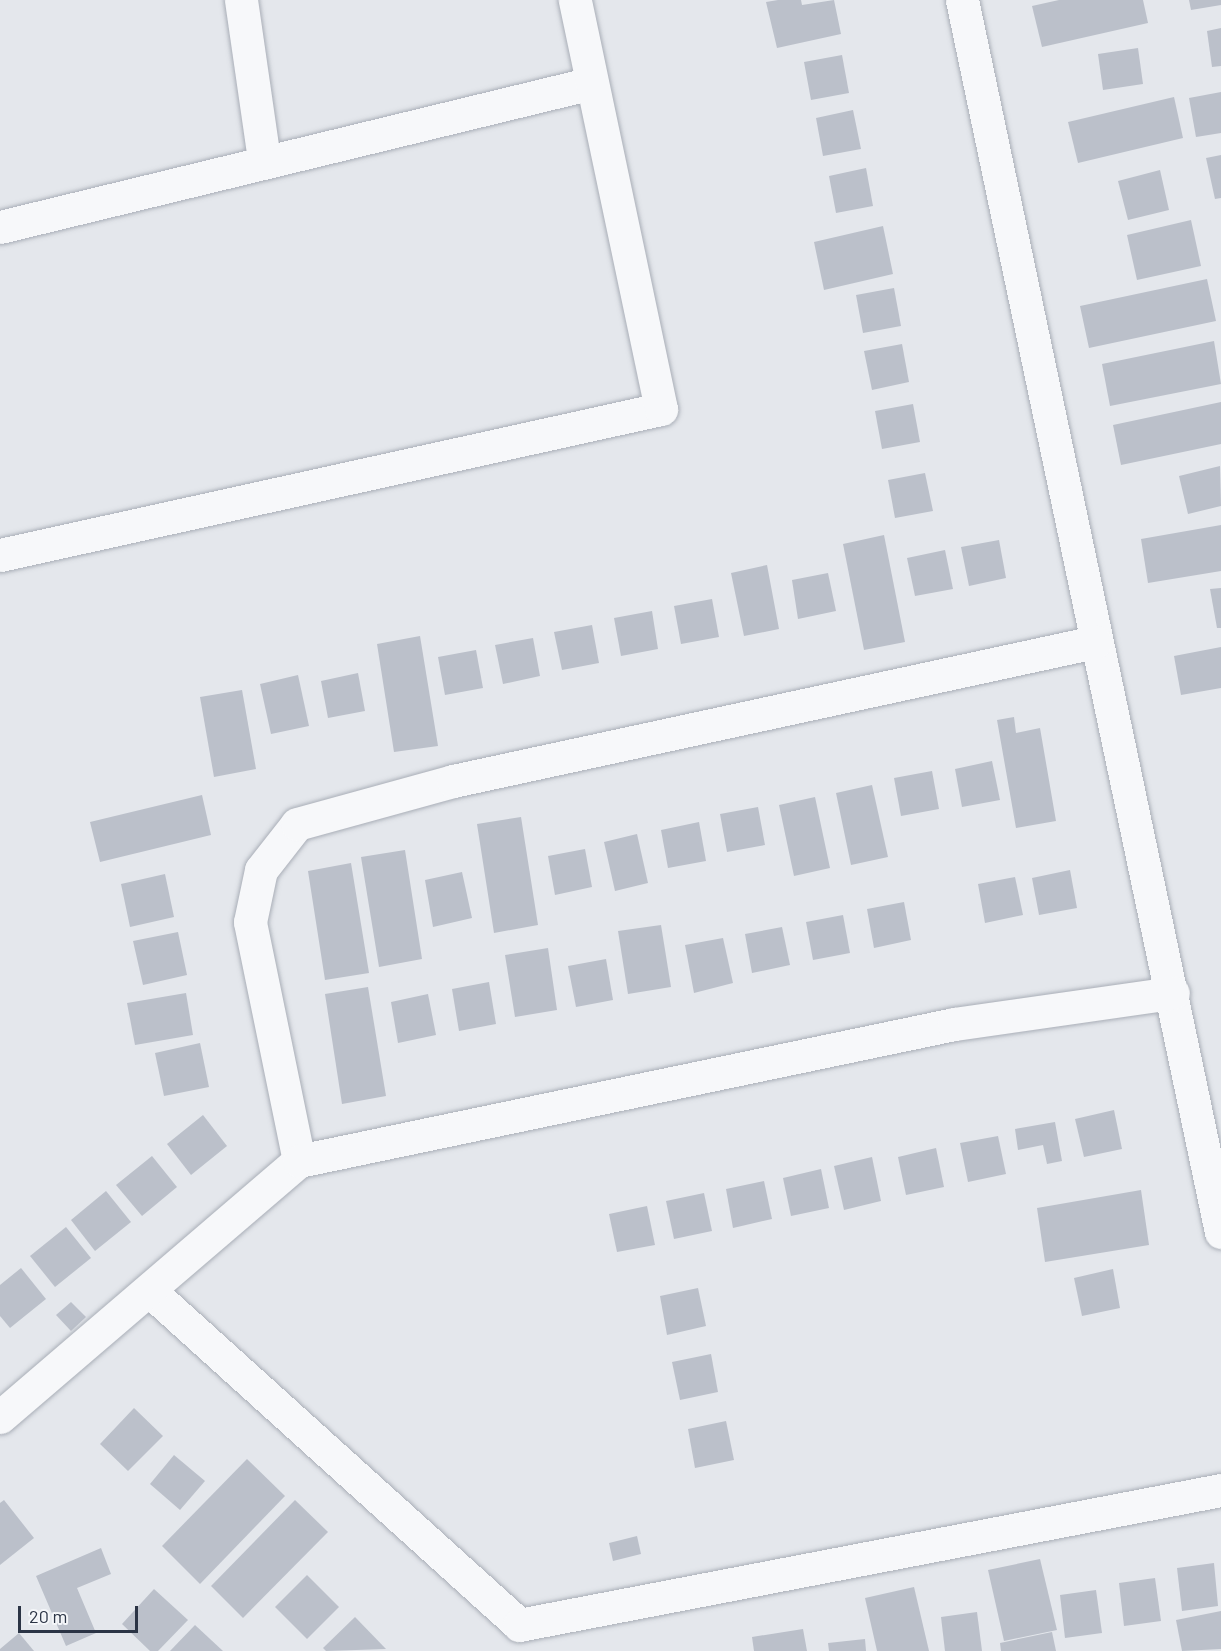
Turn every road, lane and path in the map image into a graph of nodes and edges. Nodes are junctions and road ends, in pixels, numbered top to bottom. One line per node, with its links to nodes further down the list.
1 (241, 0): 5 (street)
2 (575, 0): 4 (street)
3 (962, 0): 8 (street)
4 (592, 83): 5 (street); 7 (street)
5 (264, 160): 6 (street)
6 (2, 221)
7 (0, 555)
8 (1095, 642): 9 (street); 10 (street)
9 (1173, 993): 10 (street); 11 (street)
10 (299, 1161): 12 (street)
11 (1221, 1232)
12 (150, 1291): 13 (street); 14 (street)
13 (0, 1417)
14 (1221, 1490)

